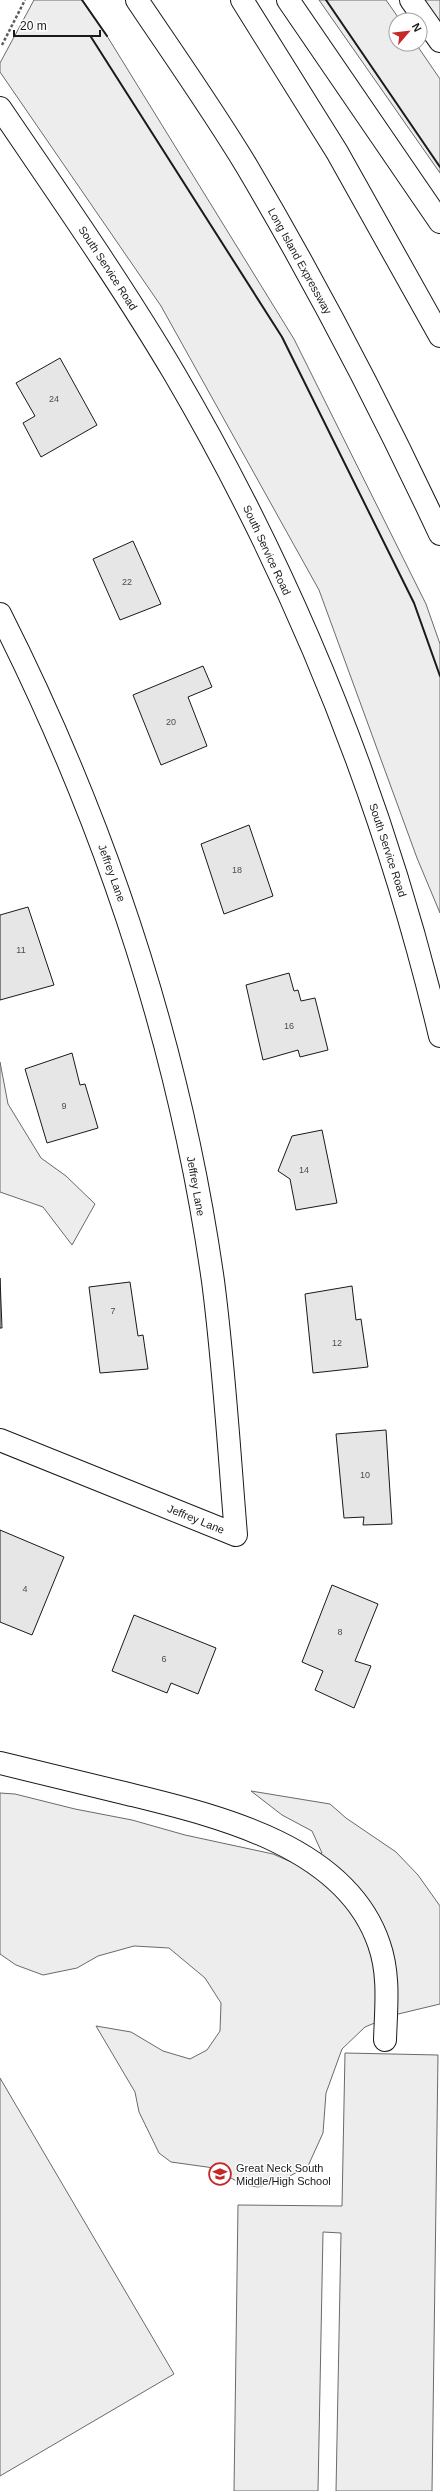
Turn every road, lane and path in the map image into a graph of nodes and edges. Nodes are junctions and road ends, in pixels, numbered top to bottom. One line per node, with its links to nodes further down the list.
1 (25, 0): 7 (path)
2 (137, 0): 11 (main road, Long Island Expressway)
3 (242, 0): 10 (main road)
4 (288, 0): 9 (main road)
5 (411, 0): 6 (main road)
6 (440, 41)
7 (2, 45)
8 (0, 108): 13 (main road, South Service Road)
9 (440, 222)
10 (440, 336)
11 (440, 534)
12 (0, 614): 14 (main road, Jeffrey Lane)
13 (440, 1036)
14 (0, 1440)
15 (0, 1763): 16 (main road)
16 (385, 2040)

